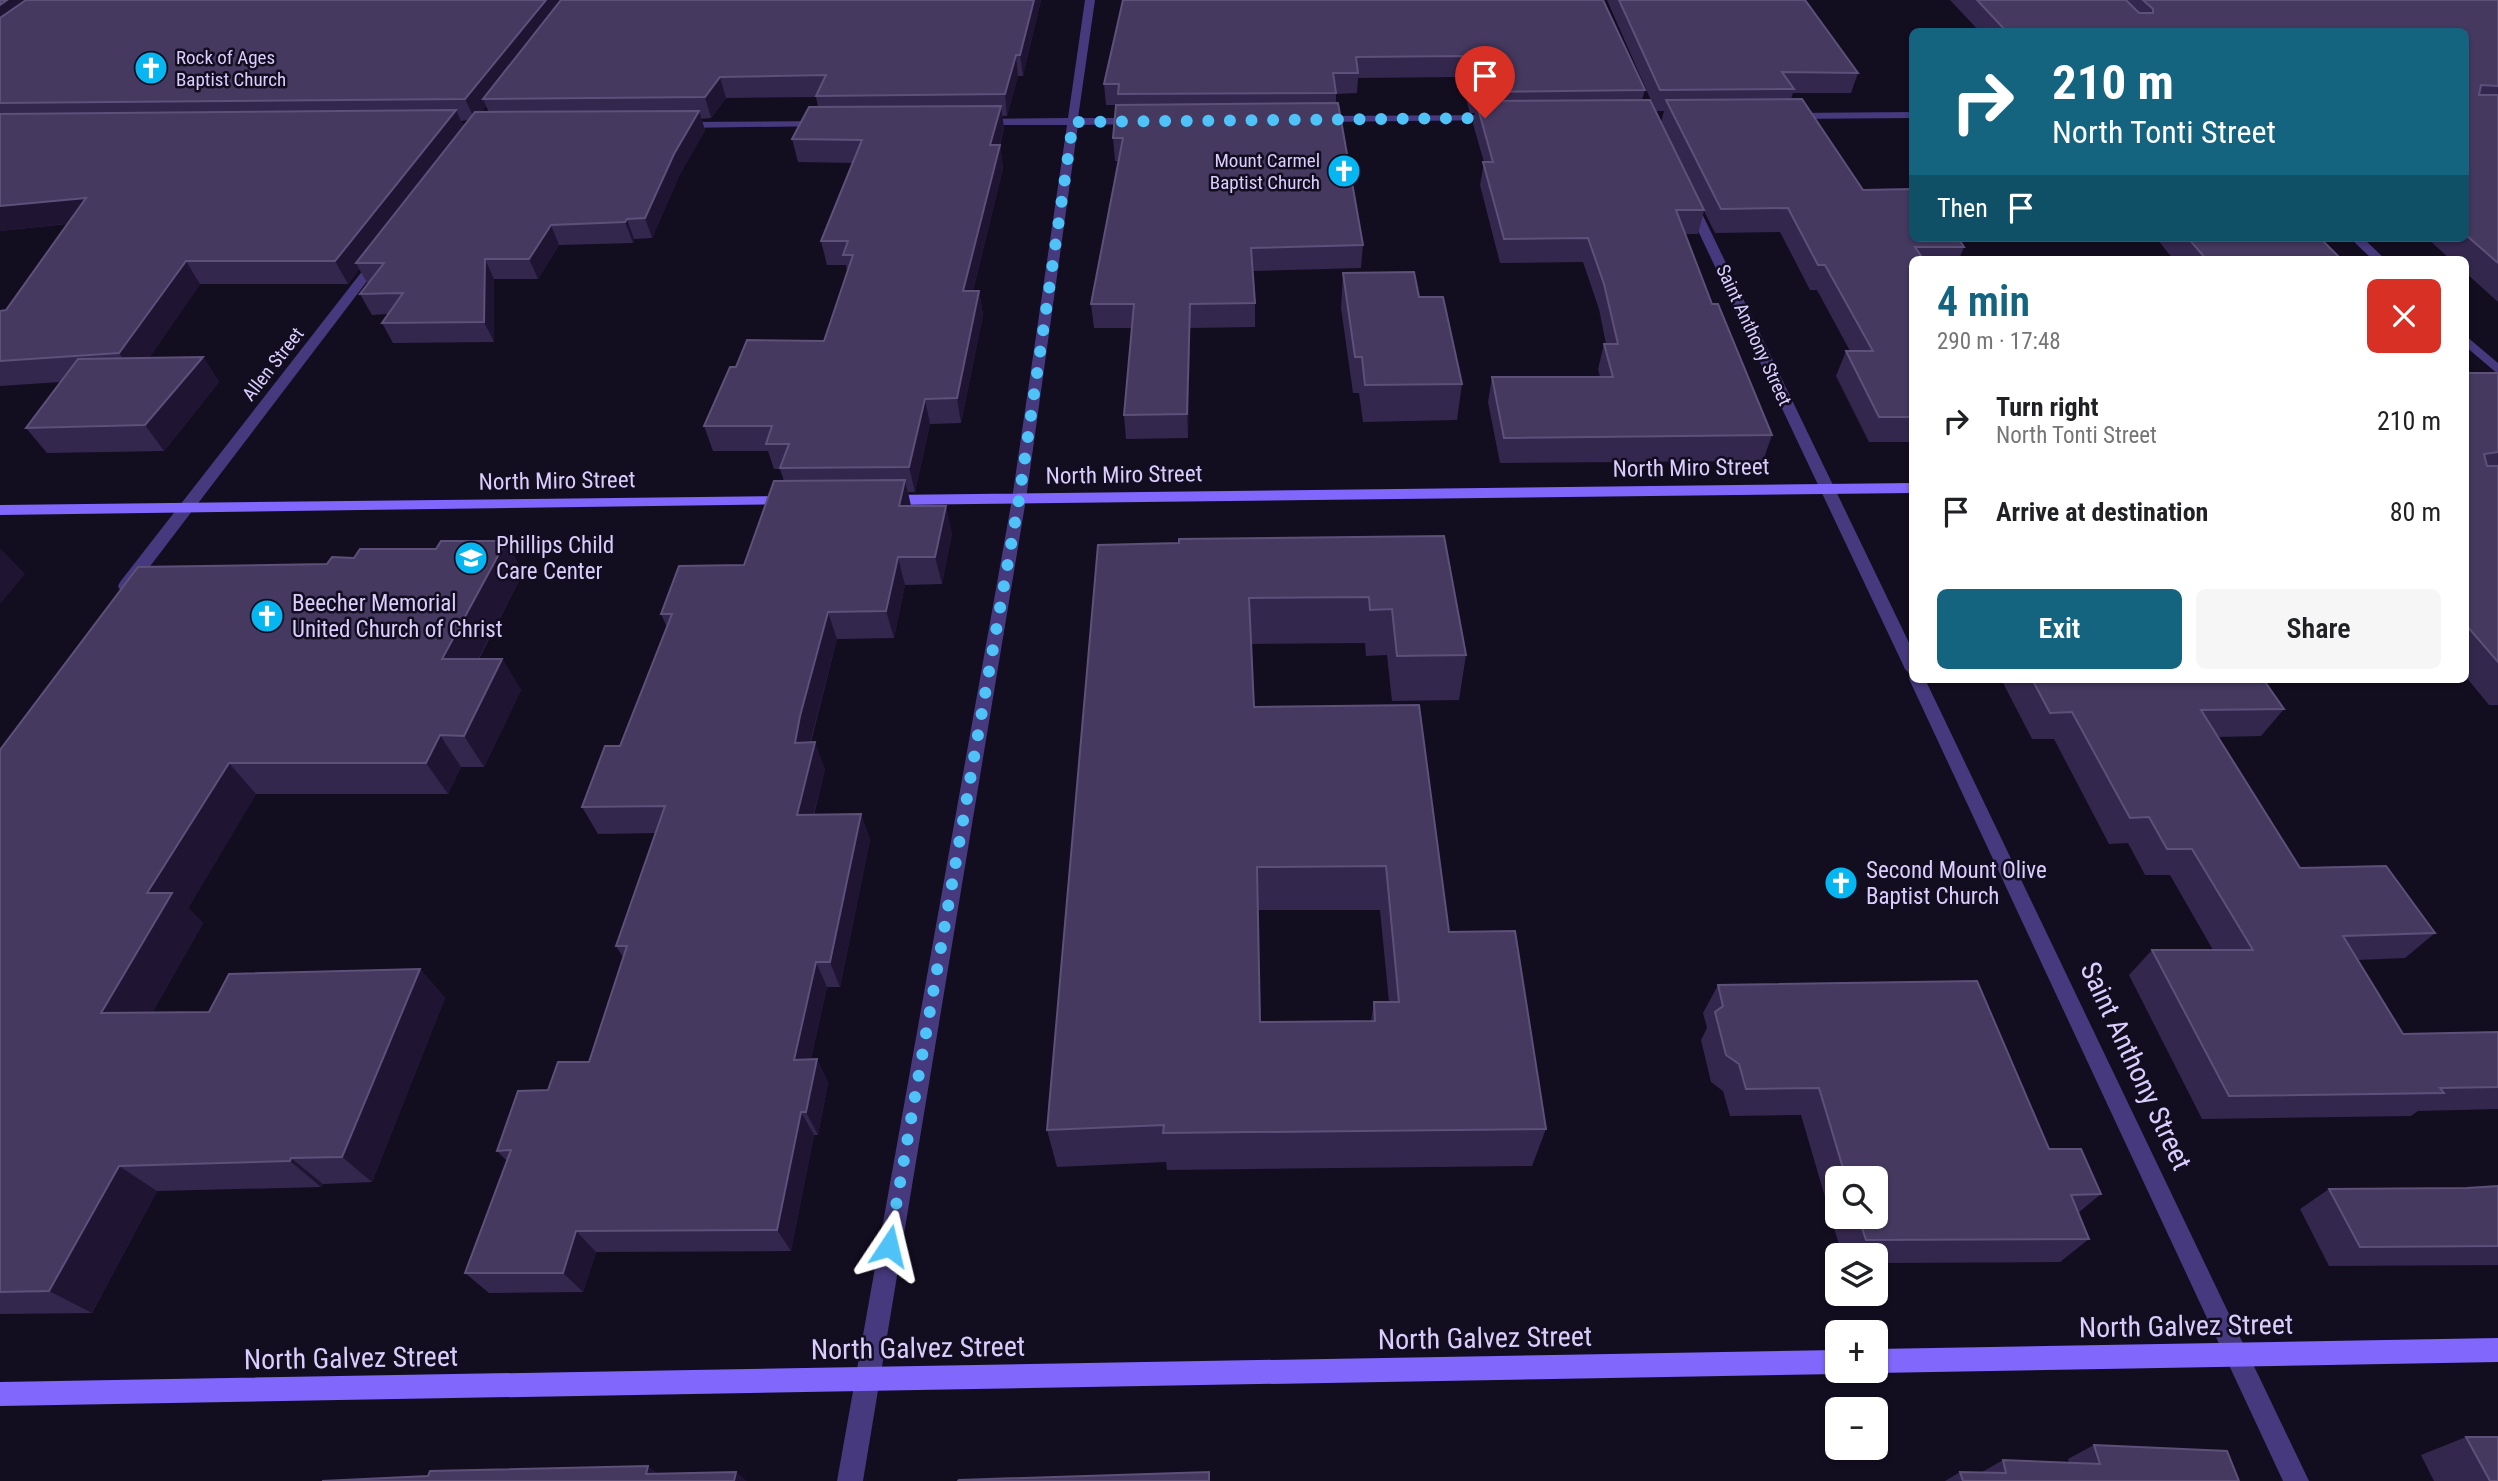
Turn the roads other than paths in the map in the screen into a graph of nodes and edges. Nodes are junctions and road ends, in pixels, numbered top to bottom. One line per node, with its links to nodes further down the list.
1 (1090, 0): 8 (street)
2 (1909, 115): 3 (street)
3 (1774, 116)
4 (1513, 118): 5 (street)
5 (1306, 120)
6 (1155, 121): 8 (street)
7 (963, 122): 8 (street)
8 (1073, 122): 19 (street)
9 (839, 124): 10 (street)
10 (674, 125)
11 (1686, 191): 18 (street, Saint Anthony Street)
12 (2360, 242): 14 (street)
13 (389, 245): 22 (street, Allen Street)
14 (2376, 256)
15 (2469, 343): 16 (street)
16 (2498, 370)
17 (1909, 488): 18 (street, North Miro Street)
18 (1828, 489): 19 (street, North Miro Street); 25 (street, Saint Anthony Street)
19 (1019, 499): 20 (street, North Miro Street); 31 (street)
20 (870, 500)
21 (801, 501): 22 (street, North Miro Street)
22 (186, 507): 23 (street, North Miro Street); 24 (street, Allen Street)
23 (0, 510)
24 (116, 598)
25 (1909, 661)
26 (1919, 683): 28 (street, Saint Anthony Street)
27 (2498, 1350): 28 (street, North Galvez Street)
28 (2238, 1354): 29 (street, North Galvez Street); 34 (street, Saint Anthony Street)
29 (1888, 1361)
30 (1825, 1362): 31 (street, North Galvez Street)
31 (865, 1380): 32 (street, North Galvez Street); 33 (street)
32 (0, 1394)
33 (850, 1481)
34 (2296, 1481)

